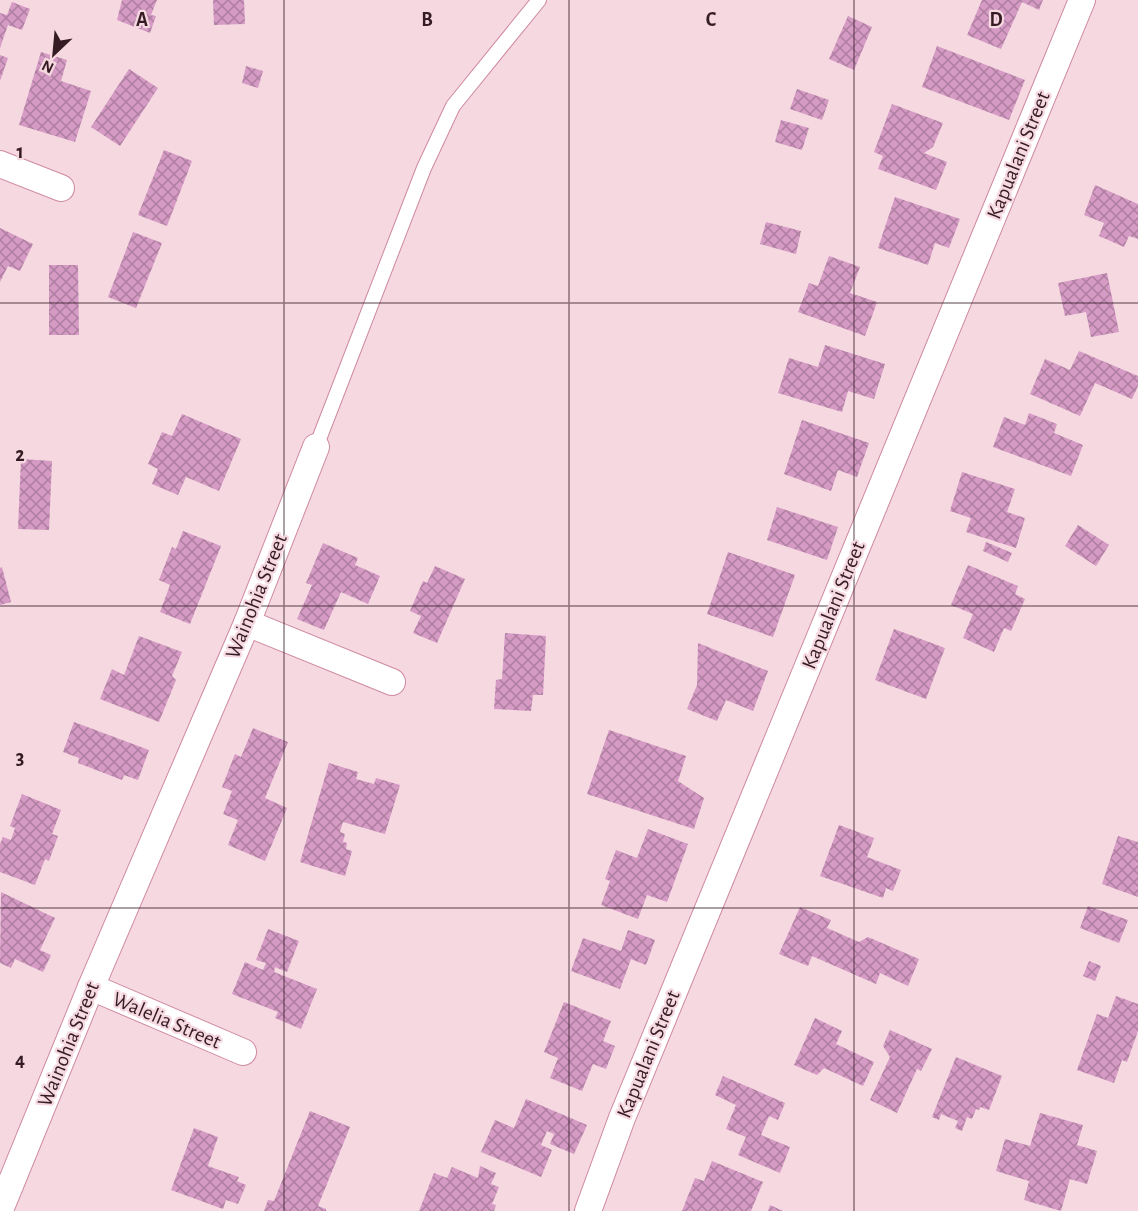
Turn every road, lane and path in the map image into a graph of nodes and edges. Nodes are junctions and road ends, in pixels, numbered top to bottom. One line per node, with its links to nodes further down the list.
1 (539, 0): 5 (lane, Wainohia Street)
2 (1082, 0): 11 (street, Kapualani Street)
3 (0, 164): 4 (street)
4 (62, 188)
5 (316, 447): 6 (street, Wainohia Street)
6 (247, 623): 7 (street); 8 (street, Wainohia Street)
7 (392, 682)
8 (91, 987): 9 (street, Walelia Street); 10 (street, Wainohia Street)
9 (243, 1052)
10 (0, 1210)
11 (588, 1211)

